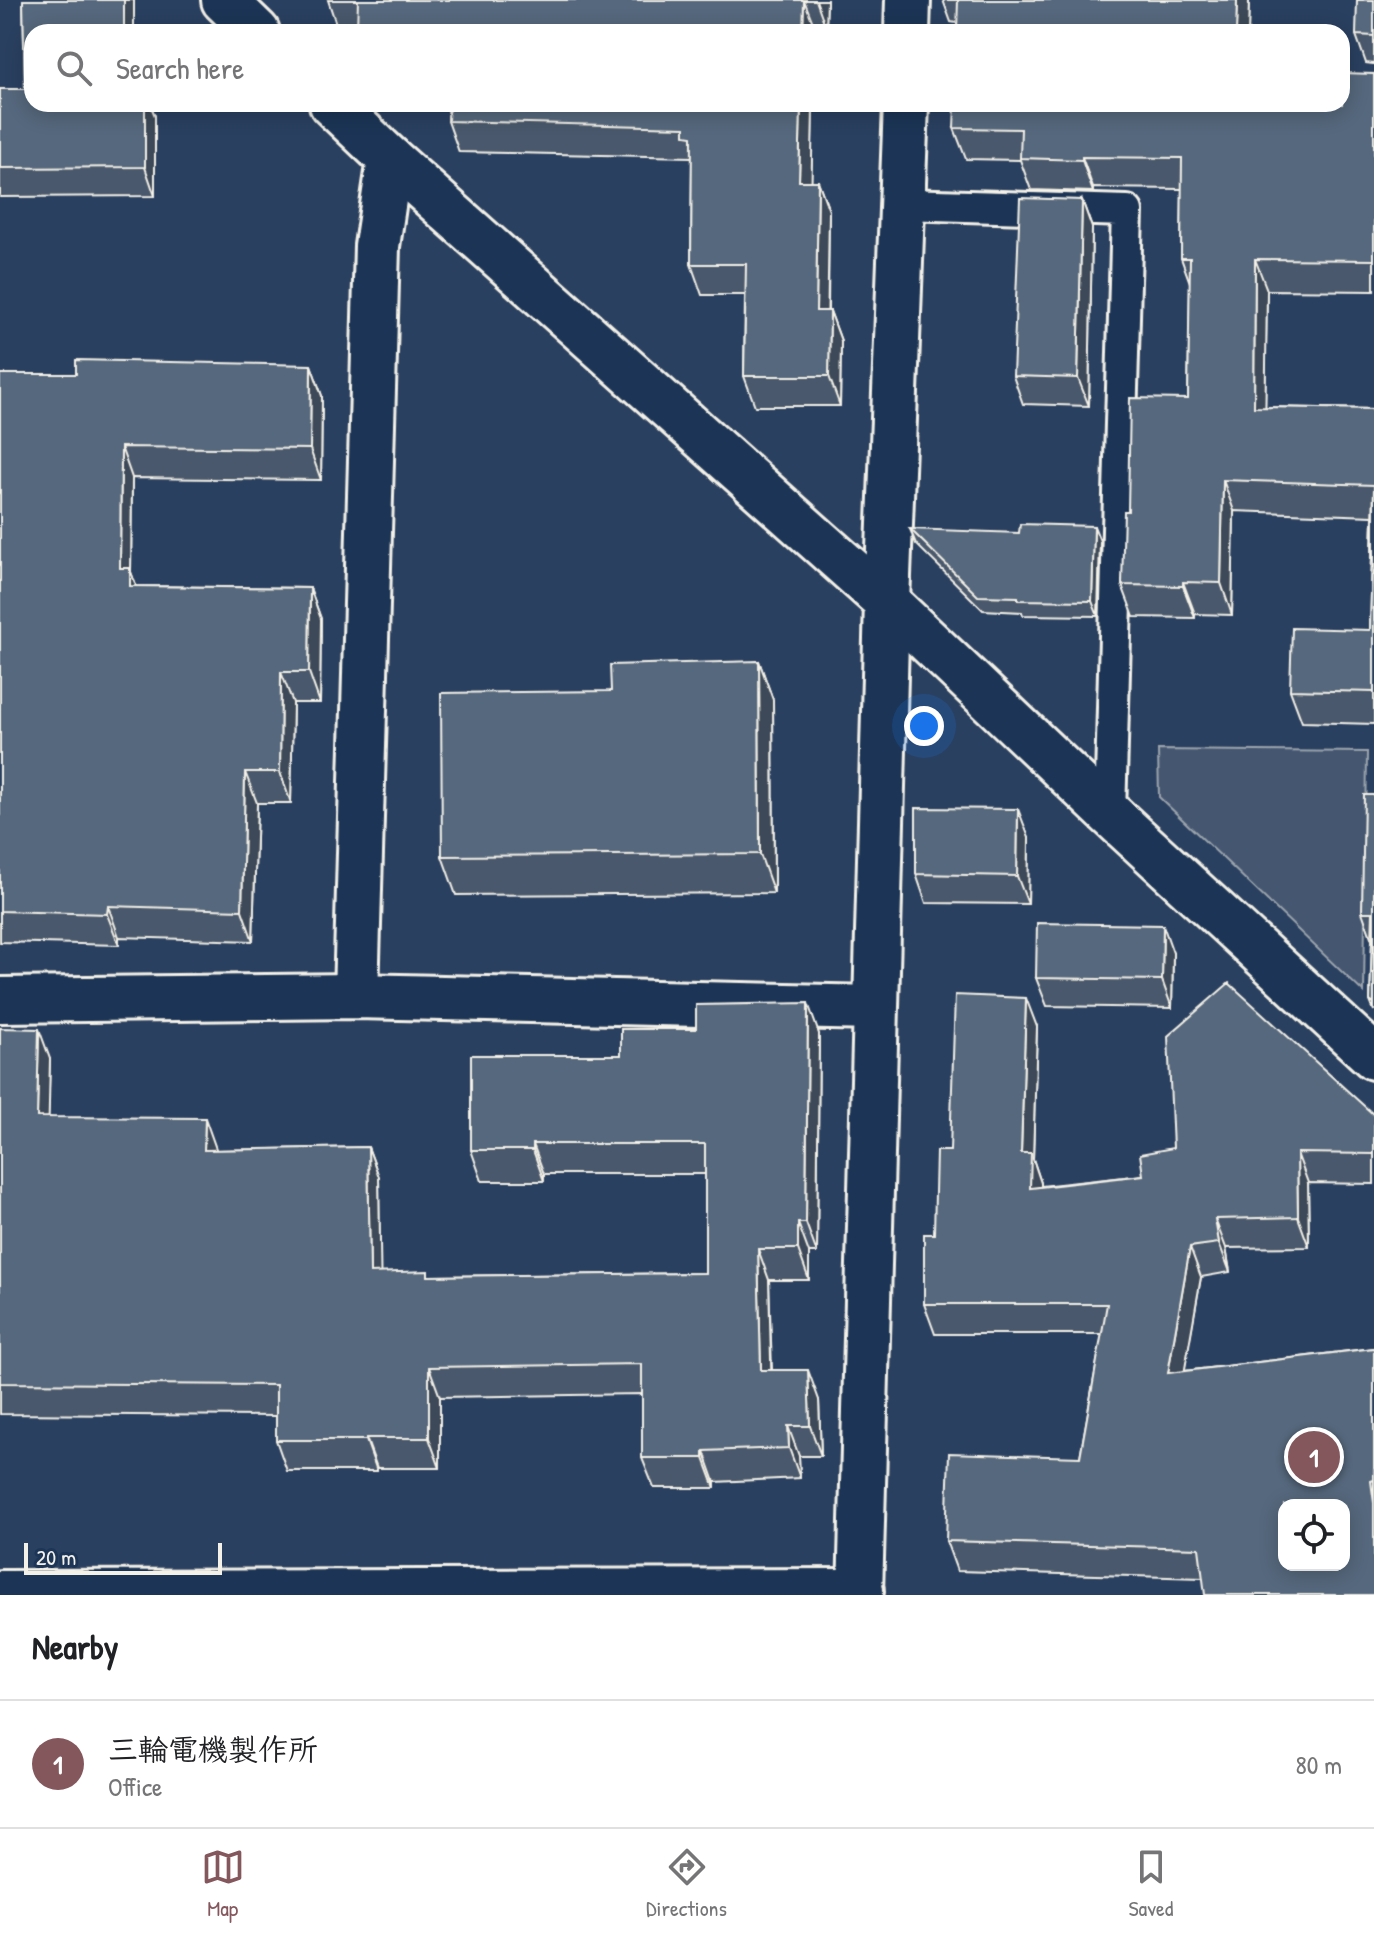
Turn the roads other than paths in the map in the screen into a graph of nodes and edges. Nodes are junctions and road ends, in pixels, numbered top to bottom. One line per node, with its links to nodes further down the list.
1 (224, 0): 3 (street)
2 (908, 0): 4 (street)
3 (249, 24)
4 (907, 24)
5 (340, 112): 7 (street)
6 (906, 112): 8 (street)
7 (390, 159): 9 (street); 11 (street)
8 (903, 204): 9 (street); 10 (lane)
9 (887, 602): 10 (street); 13 (street)
10 (1110, 814): 14 (street)
11 (356, 996): 12 (street); 13 (street)
12 (0, 1000)
13 (875, 1008): 16 (street)
14 (1374, 1057)
15 (0, 1593): 16 (street)
16 (860, 1593)

